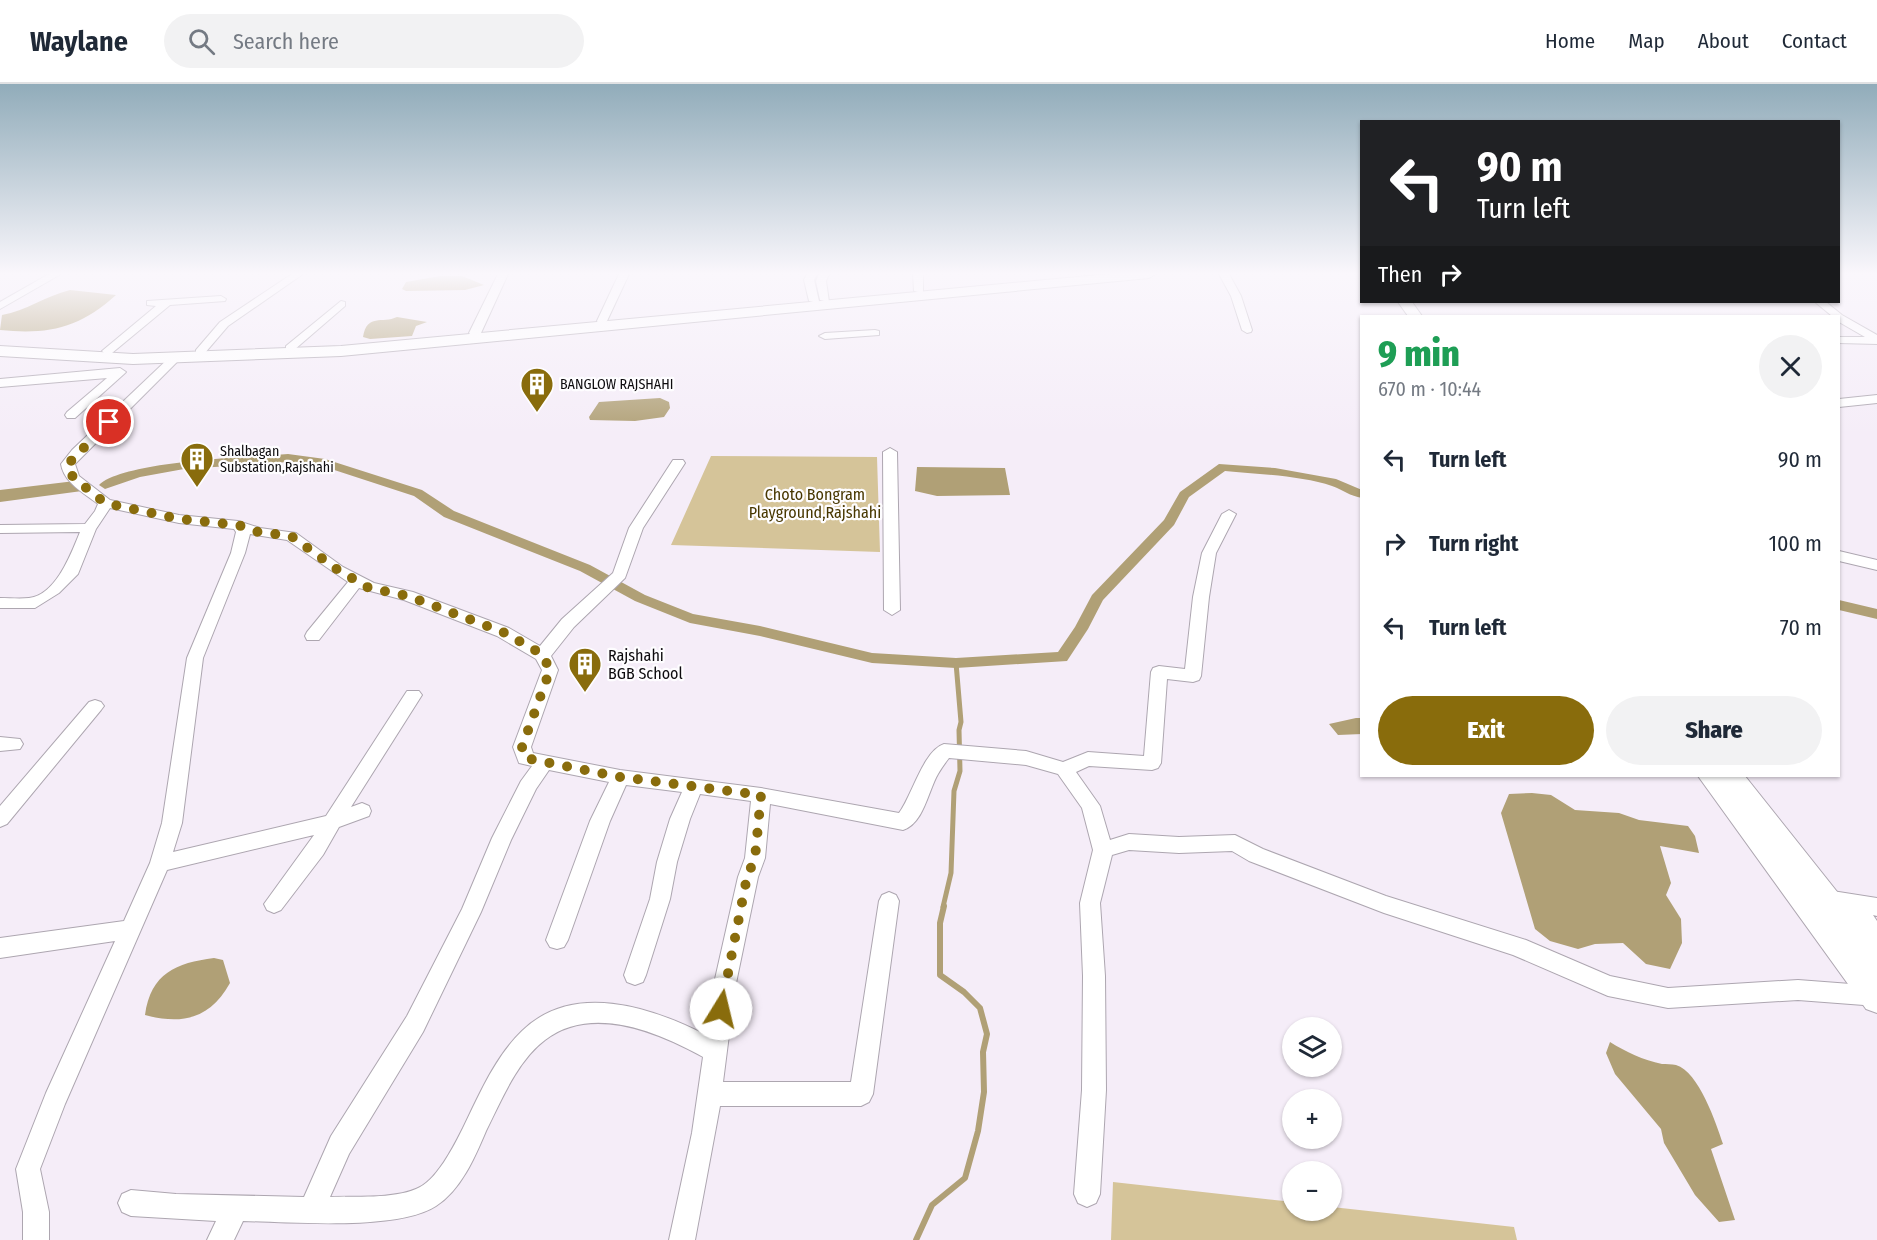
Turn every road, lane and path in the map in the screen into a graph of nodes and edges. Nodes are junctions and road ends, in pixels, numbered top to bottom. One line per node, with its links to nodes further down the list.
1 (136, 328): 16 (street)
2 (221, 328): 17 (street)
3 (313, 328): 14 (street)
4 (477, 328): 8 (street)
5 (528, 328): 8 (main road)
6 (570, 328): 18 (main road)
7 (1857, 328): 12 (street)
8 (475, 333): 14 (main road)
9 (875, 333): 10 (street)
10 (825, 336)
11 (1840, 340): 12 (street)
12 (1877, 340)
13 (0, 343): 16 (main road)
14 (290, 348): 17 (main road)
15 (0, 351): 19 (main road)
16 (108, 351): 17 (main road)
17 (200, 352)
18 (175, 358): 19 (main road); 27 (street)
19 (134, 359): 20 (street)
20 (119, 373): 21 (street); 24 (street)
21 (0, 383)
22 (1877, 399): 23 (street)
23 (1840, 402)
24 (71, 415)
25 (890, 452): 36 (street)
26 (678, 463): 38 (street)
27 (105, 503): 29 (street); 30 (street)
28 (1229, 514): 42 (street)
29 (238, 525): 34 (street); 52 (street)
30 (88, 528): 31 (street); 35 (street)
31 (0, 529)
32 (1840, 556): 33 (street)
33 (1877, 565)
34 (357, 581): 37 (street); 38 (street)
35 (3, 605)
36 (892, 610)
37 (313, 636)
38 (542, 654): 41 (street)
39 (413, 695): 50 (street)
40 (95, 706): 49 (street)
41 (545, 761): 43 (street); 69 (street)
42 (1064, 769): 47 (street); 51 (street)
43 (620, 777): 46 (street); 59 (street)
44 (1712, 777): 63 (main road)
45 (1732, 777): 53 (main road)
46 (694, 787): 47 (street); 62 (street)
47 (761, 795): 64 (street)
48 (362, 811): 50 (street)
49 (0, 819)
50 (332, 822): 52 (street); 55 (street)
51 (1103, 850): 63 (street); 66 (street)
52 (160, 862): 57 (street)
53 (1839, 900): 56 (street); 58 (street); 61 (main road)
54 (890, 901): 65 (street)
55 (274, 904)
56 (1877, 907)
57 (132, 928): 60 (street); 70 (street)
58 (1877, 938)
59 (557, 940)
60 (0, 948)
61 (1877, 965)
62 (635, 975)
63 (1876, 997)
64 (716, 1052): 65 (street); 69 (street)
65 (709, 1094): 72 (street)
66 (1087, 1194)
67 (131, 1203): 68 (street)
68 (236, 1208): 69 (street); 71 (street)
69 (311, 1210)
70 (36, 1240)
71 (220, 1240)
72 (682, 1240)

